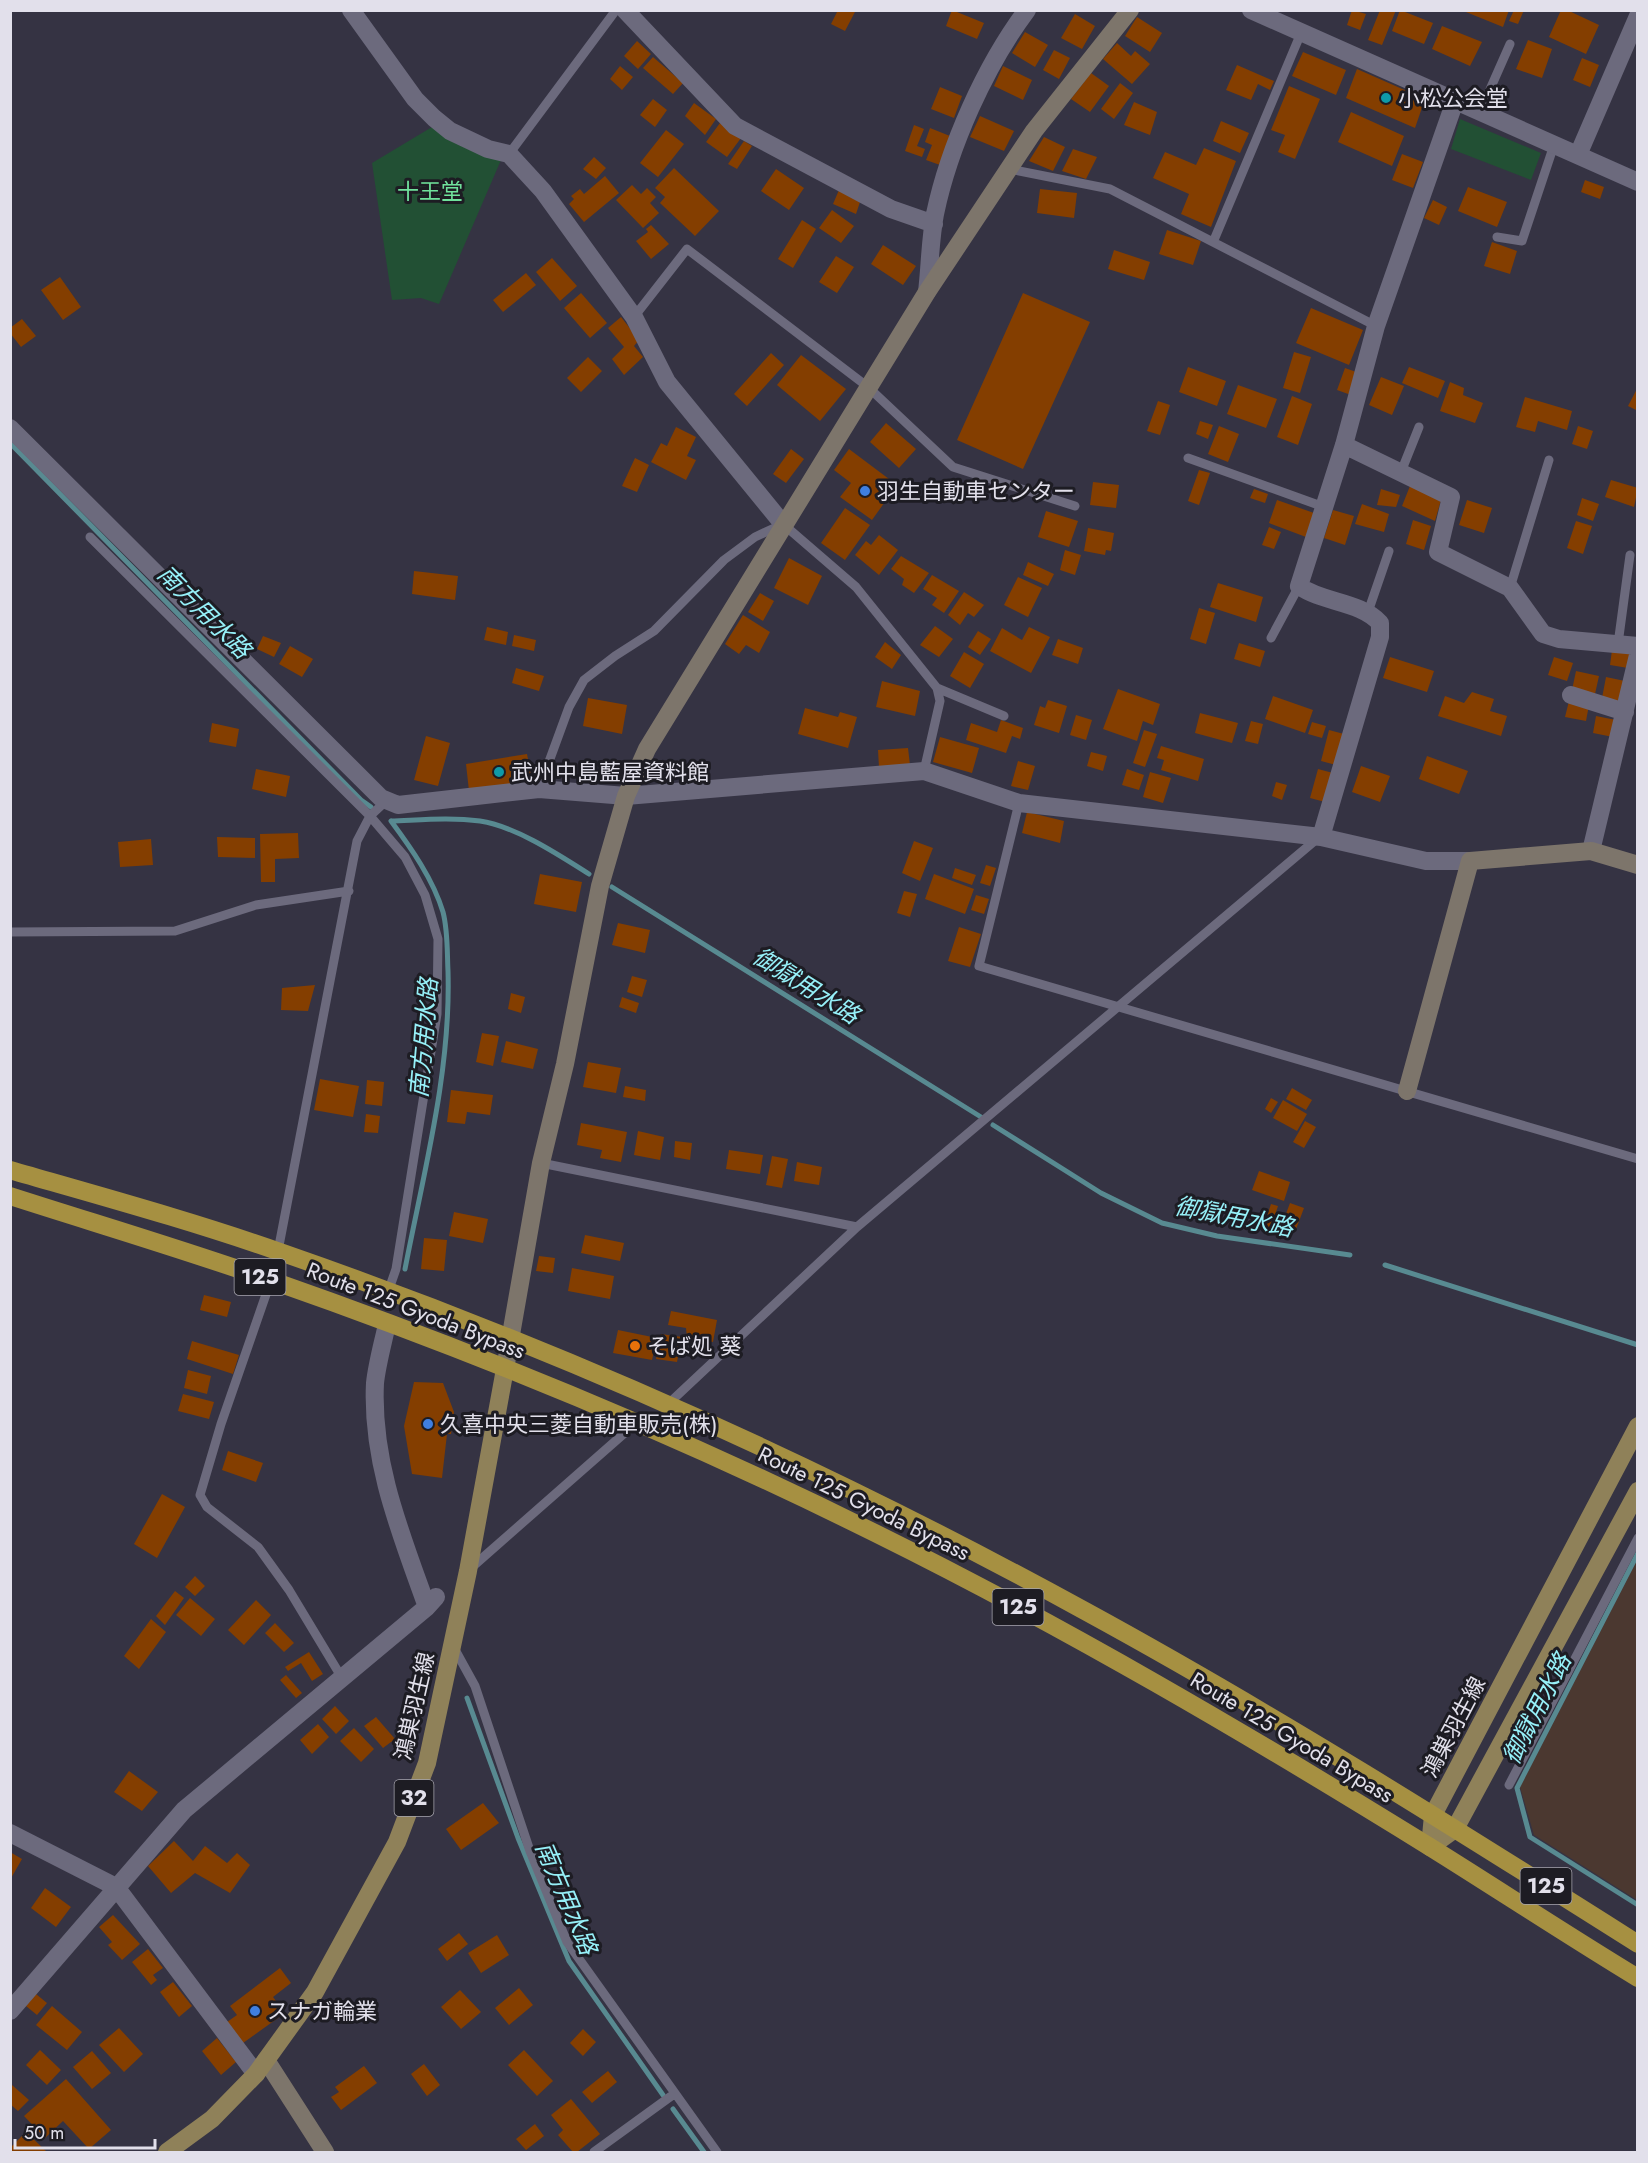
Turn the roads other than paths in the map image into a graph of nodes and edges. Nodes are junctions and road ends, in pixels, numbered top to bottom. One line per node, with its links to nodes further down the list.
1 (351, 10): 13 (street)
2 (616, 10): 13 (lane)
3 (625, 10): 17 (street)
4 (1027, 10): 17 (street)
5 (1130, 10): 15 (street)
6 (1251, 10): 8 (street)
7 (1638, 16): 14 (street)
8 (1301, 33): 10 (street); 19 (lane)
9 (1510, 44): 11 (lane)
10 (1455, 101): 11 (street); 22 (street)
11 (1480, 112): 12 (street)
12 (1554, 145): 14 (street); 18 (lane)
13 (509, 154): 21 (street)
14 (1578, 155): 16 (street)
15 (1010, 169): 19 (lane); 20 (street)
16 (1638, 182)
17 (934, 224): 20 (street)
18 (1497, 237)
19 (1214, 240): 22 (lane)
20 (927, 292): 23 (street)
21 (634, 317): 23 (lane); 32 (street)
22 (1376, 326): 26 (street)
23 (868, 387): 30 (lane); 32 (street)
24 (1419, 427): 29 (lane)
25 (10, 428): 50 (street)
26 (1344, 444): 29 (street); 31 (street)
27 (1188, 458): 31 (lane)
28 (1549, 460): 37 (lane)
29 (1401, 472): 37 (street)
30 (1075, 506)
31 (1324, 507): 36 (street)
32 (783, 524): 43 (lane); 48 (lane); 49 (street)
33 (90, 537): 52 (lane)
34 (1389, 551): 38 (lane)
35 (1630, 555): 40 (lane)
36 (1299, 586): 38 (street); 39 (lane)
37 (1510, 588): 40 (street)
38 (1368, 612): 53 (street)
39 (1271, 638)
40 (1618, 644): 41 (street)
41 (1638, 646)
42 (1638, 656): 45 (street)
43 (937, 688): 46 (lane); 47 (lane)
44 (1571, 695): 45 (street)
45 (1625, 712): 54 (street)
46 (1004, 716)
47 (924, 771): 49 (street); 51 (street)
48 (539, 789): 49 (street); 50 (street)
49 (626, 796): 62 (street)
50 (386, 801): 52 (lane)
51 (1019, 803): 53 (street); 59 (lane)
52 (370, 816): 57 (lane); 68 (lane)
53 (1321, 837): 55 (street); 59 (lane)
54 (1591, 851): 55 (street); 56 (street)
55 (1470, 861): 60 (street)
56 (1638, 865)
57 (349, 891): 58 (lane); 66 (lane)
58 (10, 932)
59 (1117, 1006): 60 (lane); 65 (lane)
60 (1407, 1091): 61 (lane)
61 (1638, 1159)
62 (541, 1164): 65 (lane); 70 (street)
63 (10, 1170): 66 (highway, Route 125 Gyoda Bypass / 125)
64 (10, 1196): 67 (highway, Route 125 Gyoda Bypass / 125)
65 (857, 1227): 72 (lane)
66 (278, 1251): 68 (highway, Route 125 Gyoda Bypass / 125)
67 (271, 1280): 69 (highway, Route 125 Gyoda Bypass / 125); 79 (lane)
68 (388, 1292): 70 (highway, Route 125 Gyoda Bypass / 125)
69 (387, 1324): 71 (highway, Route 125 Gyoda Bypass / 125); 79 (street)
70 (509, 1340): 71 (street); 72 (highway, Route 125 Gyoda Bypass / 125)
71 (505, 1369): 73 (highway, Route 125 Gyoda Bypass / 125); 77 (main road, 鴻巣羽生線 / 32)
72 (666, 1406): 81 (highway, Route 125 Gyoda Bypass / 125)
73 (636, 1423): 77 (lane); 84 (highway, Route 125 Gyoda Bypass / 125)
74 (1638, 1426): 81 (main road, 鴻巣羽生線)
75 (1638, 1491): 82 (main road)
76 (1638, 1538): 80 (lane)
77 (468, 1571): 78 (main road, 鴻巣羽生線 / 32)
78 (453, 1646): 89 (main road, 鴻巣羽生線 / 32); 90 (lane)
79 (342, 1678): 85 (street)
80 (1509, 1785)
81 (1433, 1815): 82 (highway, Route 125 Gyoda Bypass / 125); 84 (main road, 鴻巣羽生線)
82 (1455, 1829): 84 (main road); 86 (highway, Route 125 Gyoda Bypass / 125)
83 (10, 1833): 85 (street)
84 (1430, 1847): 87 (highway, Route 125 Gyoda Bypass / 125)
85 (116, 1887): 88 (street); 89 (street)
86 (1638, 1944)
87 (1638, 1978)
88 (10, 2011)
89 (261, 2067): 91 (main road, 鴻巣羽生線 / 32); 92 (street)
90 (674, 2094): 93 (lane); 94 (lane)
91 (167, 2152)
92 (325, 2152)
93 (594, 2152)
94 (717, 2152)

